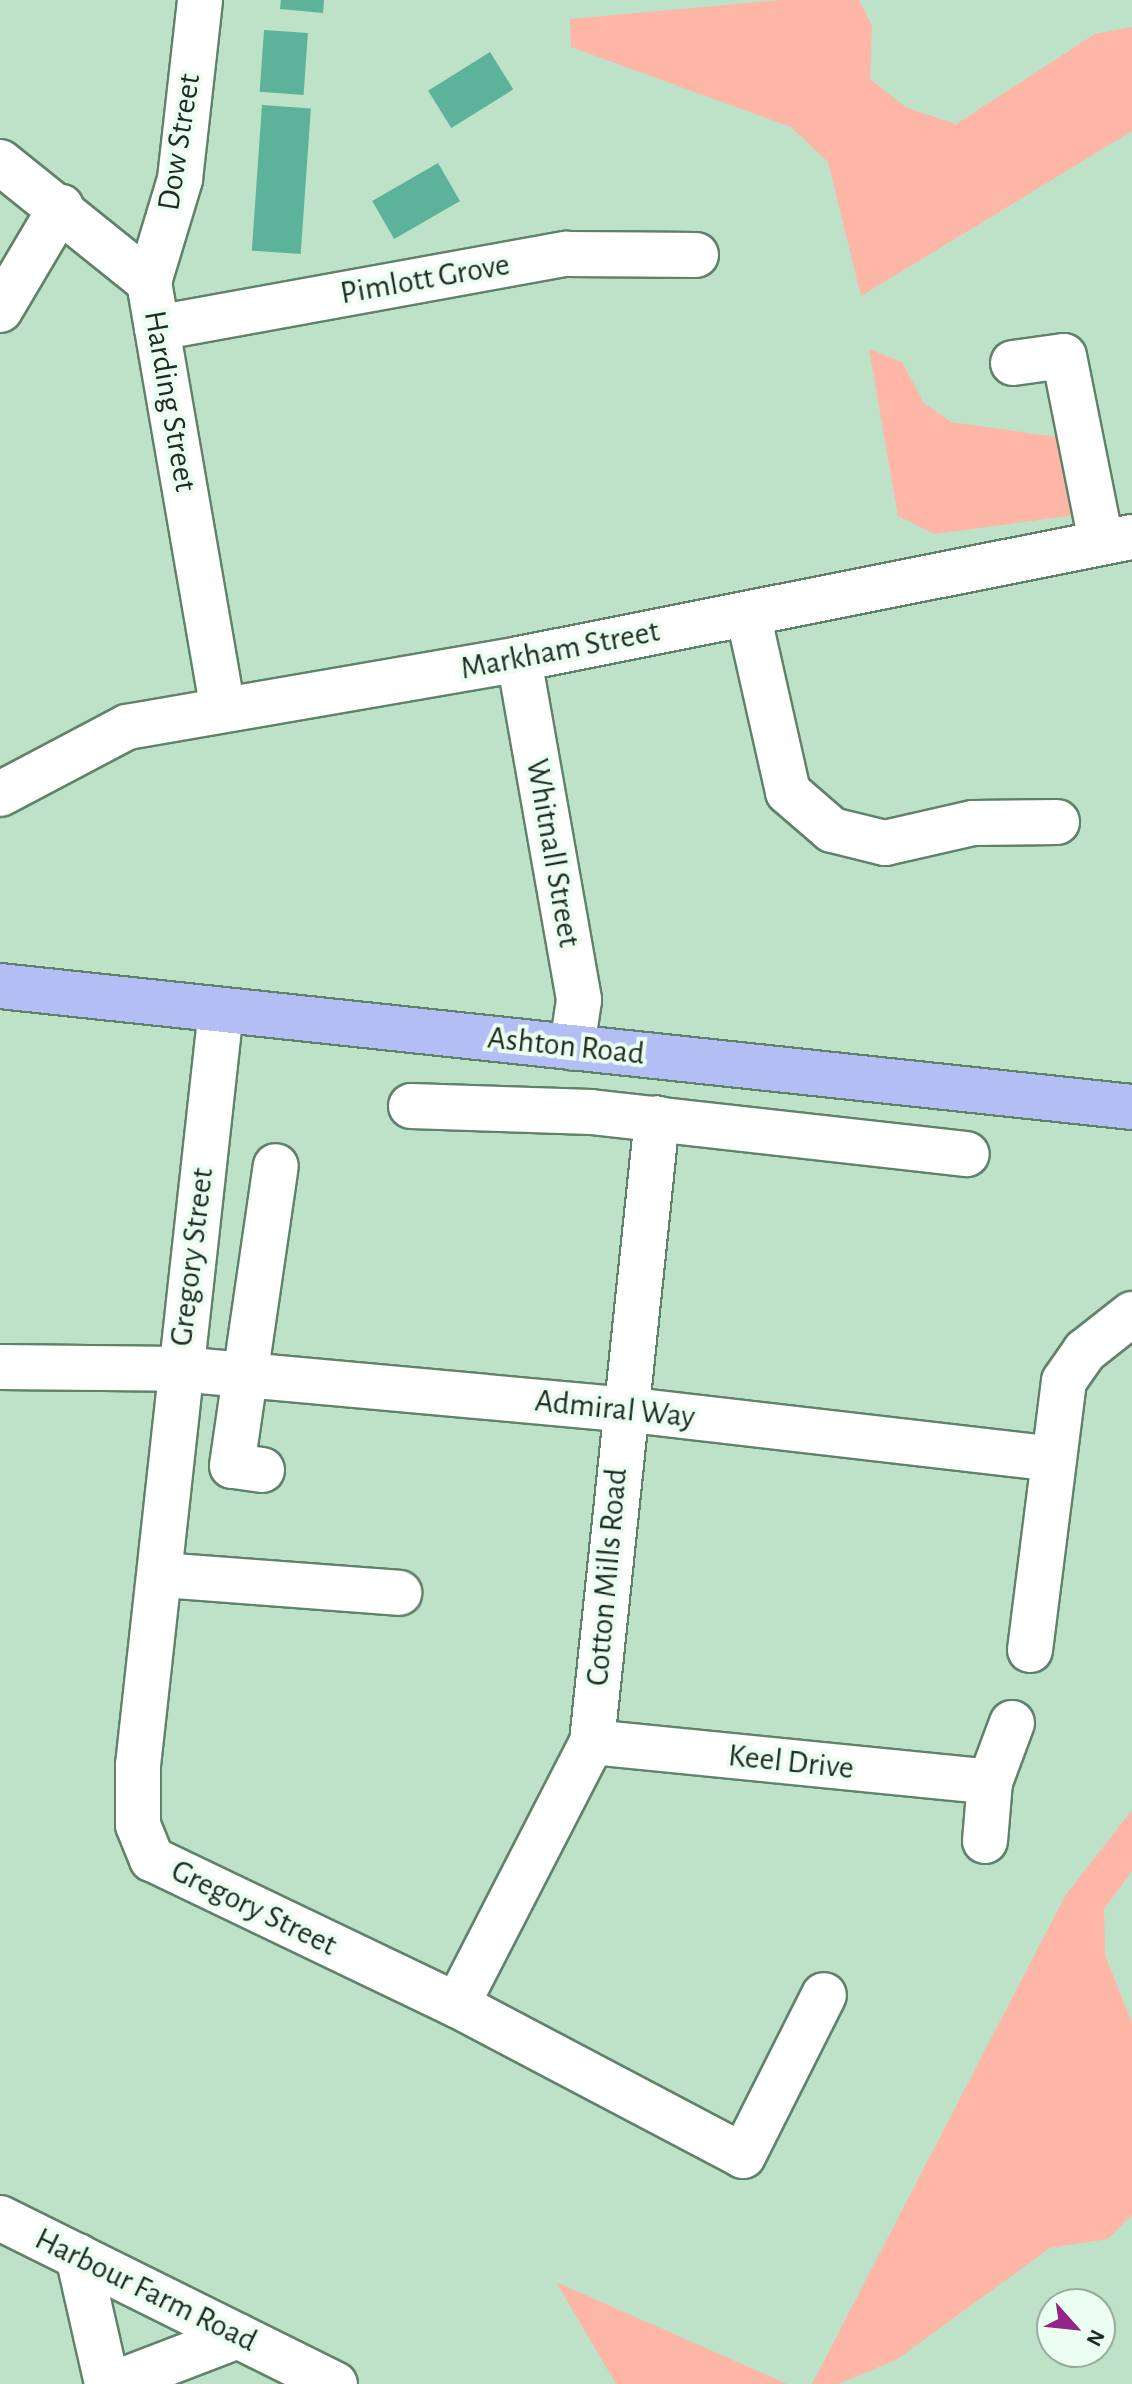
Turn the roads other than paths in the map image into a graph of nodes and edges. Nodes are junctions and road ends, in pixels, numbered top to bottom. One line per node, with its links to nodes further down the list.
1 (200, 0): 5 (street, Dow Street)
2 (0, 162): 3 (street, Harding Street)
3 (61, 207): 5 (street, Harding Street); 6 (street)
4 (696, 255): 7 (street, Pimlott Grove)
5 (149, 282): 7 (street, Harding Street)
6 (0, 310)
7 (157, 328): 12 (street, Harding Street)
8 (1013, 363): 9 (street)
9 (1117, 540): 10 (street, Markham Street)
10 (748, 614): 11 (street, Markham Street); 14 (street)
11 (519, 659): 12 (street, Markham Street); 17 (street, Whitnall Street)
12 (223, 709): 13 (street, Markham Street)
13 (1, 792)
14 (1057, 822)
15 (0, 986): 16 (main road, Ashton Road)
16 (221, 1010): 17 (main road, Ashton Road); 25 (street, Gregory Street)
17 (572, 1047): 19 (main road, Ashton Road)
18 (411, 1106): 20 (street)
19 (1132, 1107)
20 (657, 1118): 21 (street); 27 (street, Cotton Mills Road)
21 (967, 1154)
22 (276, 1166): 26 (street)
23 (1132, 1314): 28 (street)
24 (0, 1367): 25 (street, Admiral Way)
25 (179, 1369): 26 (street, Admiral Way); 30 (street, Gregory Street)
26 (246, 1375): 27 (street, Admiral Way); 29 (street)
27 (622, 1409): 28 (street, Admiral Way); 34 (street, Cotton Mills Road)
28 (1051, 1459): 32 (street)
29 (262, 1470)
30 (162, 1575): 31 (street); 38 (street, Gregory Street)
31 (399, 1593)
32 (1030, 1650)
33 (1012, 1723): 35 (street)
34 (592, 1742): 35 (street, Keel Drive); 38 (street, Cotton Mills Road)
35 (990, 1782): 36 (street)
36 (985, 1841)
37 (824, 1995): 38 (street, Gregory Street)
38 (457, 2005)
39 (0, 2218): 40 (street, Harbour Farm Road)
40 (78, 2256): 41 (street, Harbour Farm Road); 42 (street)
41 (238, 2336): 42 (street); 43 (street, Harbour Farm Road)
42 (110, 2384)
43 (335, 2384)

